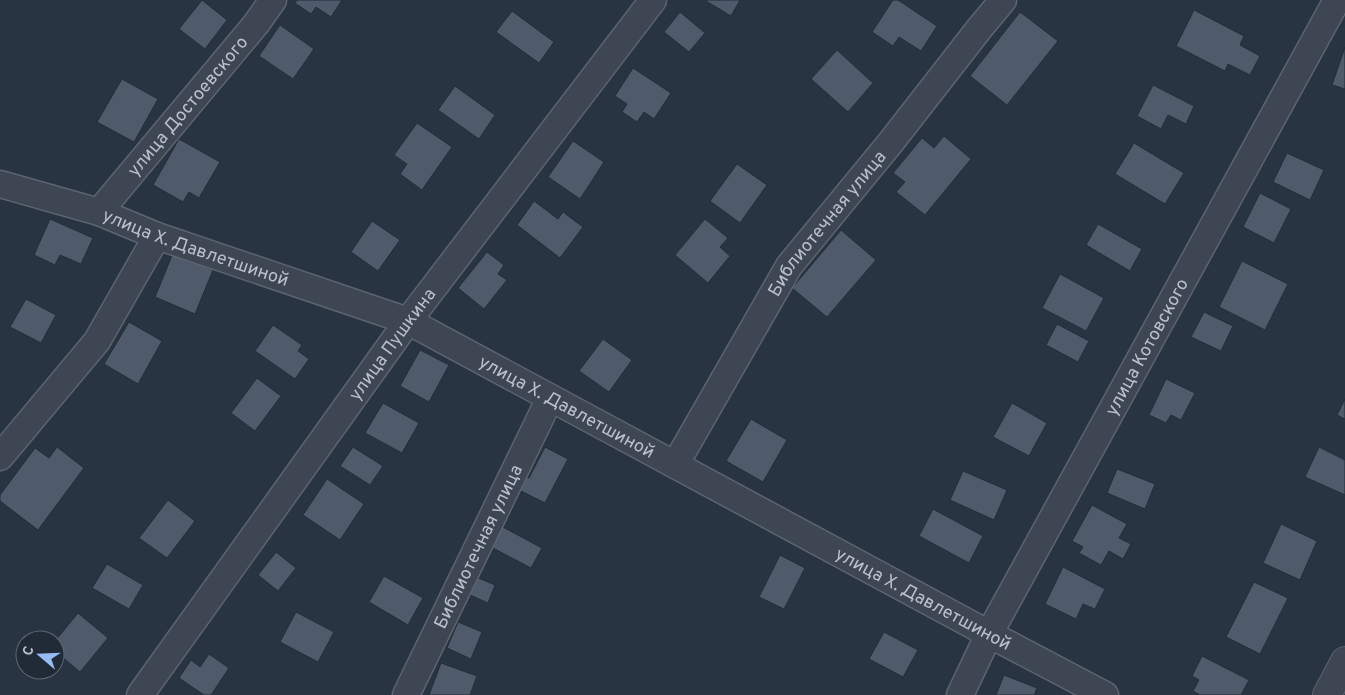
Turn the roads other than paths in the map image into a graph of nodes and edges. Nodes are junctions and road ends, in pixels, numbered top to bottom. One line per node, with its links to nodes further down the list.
1 (273, 0): 6 (street, улица Достоевского)
2 (653, 0): 8 (street, улица Пушкина)
3 (1003, 0): 11 (street, Библиотечная улица)
4 (1337, 0): 12 (street, улица Котовского)
5 (0, 184): 6 (street, улица Х. Давлетшиной)
6 (99, 212): 7 (street, улица Х. Давлетшиной)
7 (157, 236): 8 (street, улица Х. Давлетшиной); 10 (street)
8 (408, 321): 9 (street, улица Х. Давлетшиной); 14 (street, улица Пушкина)
9 (550, 398): 11 (street, улица Х. Давлетшиной); 15 (street, Библиотечная улица)
10 (0, 457)
11 (675, 465): 12 (street, улица Х. Давлетшиной)
12 (989, 634): 16 (street, улица Котовского); 17 (street, улица Х. Давлетшиной)
13 (1345, 661): 18 (street)
14 (140, 695)
15 (406, 695)
16 (960, 695)
17 (1105, 695)
18 (1328, 695)

